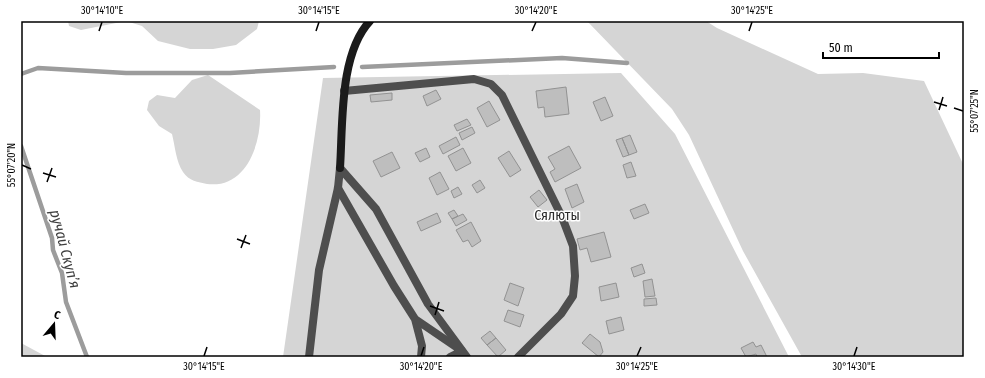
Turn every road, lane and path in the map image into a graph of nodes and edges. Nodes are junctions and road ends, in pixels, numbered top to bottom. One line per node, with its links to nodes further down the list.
1 (370, 21): 2 (street)
2 (344, 91): 3 (street); 10 (street)
3 (340, 168): 4 (street); 6 (street)
4 (338, 188): 5 (street); 7 (street)
5 (415, 319): 6 (street); 8 (street)
6 (464, 354): 9 (street)
7 (309, 357)
8 (421, 357)
9 (450, 357)
10 (518, 357)

